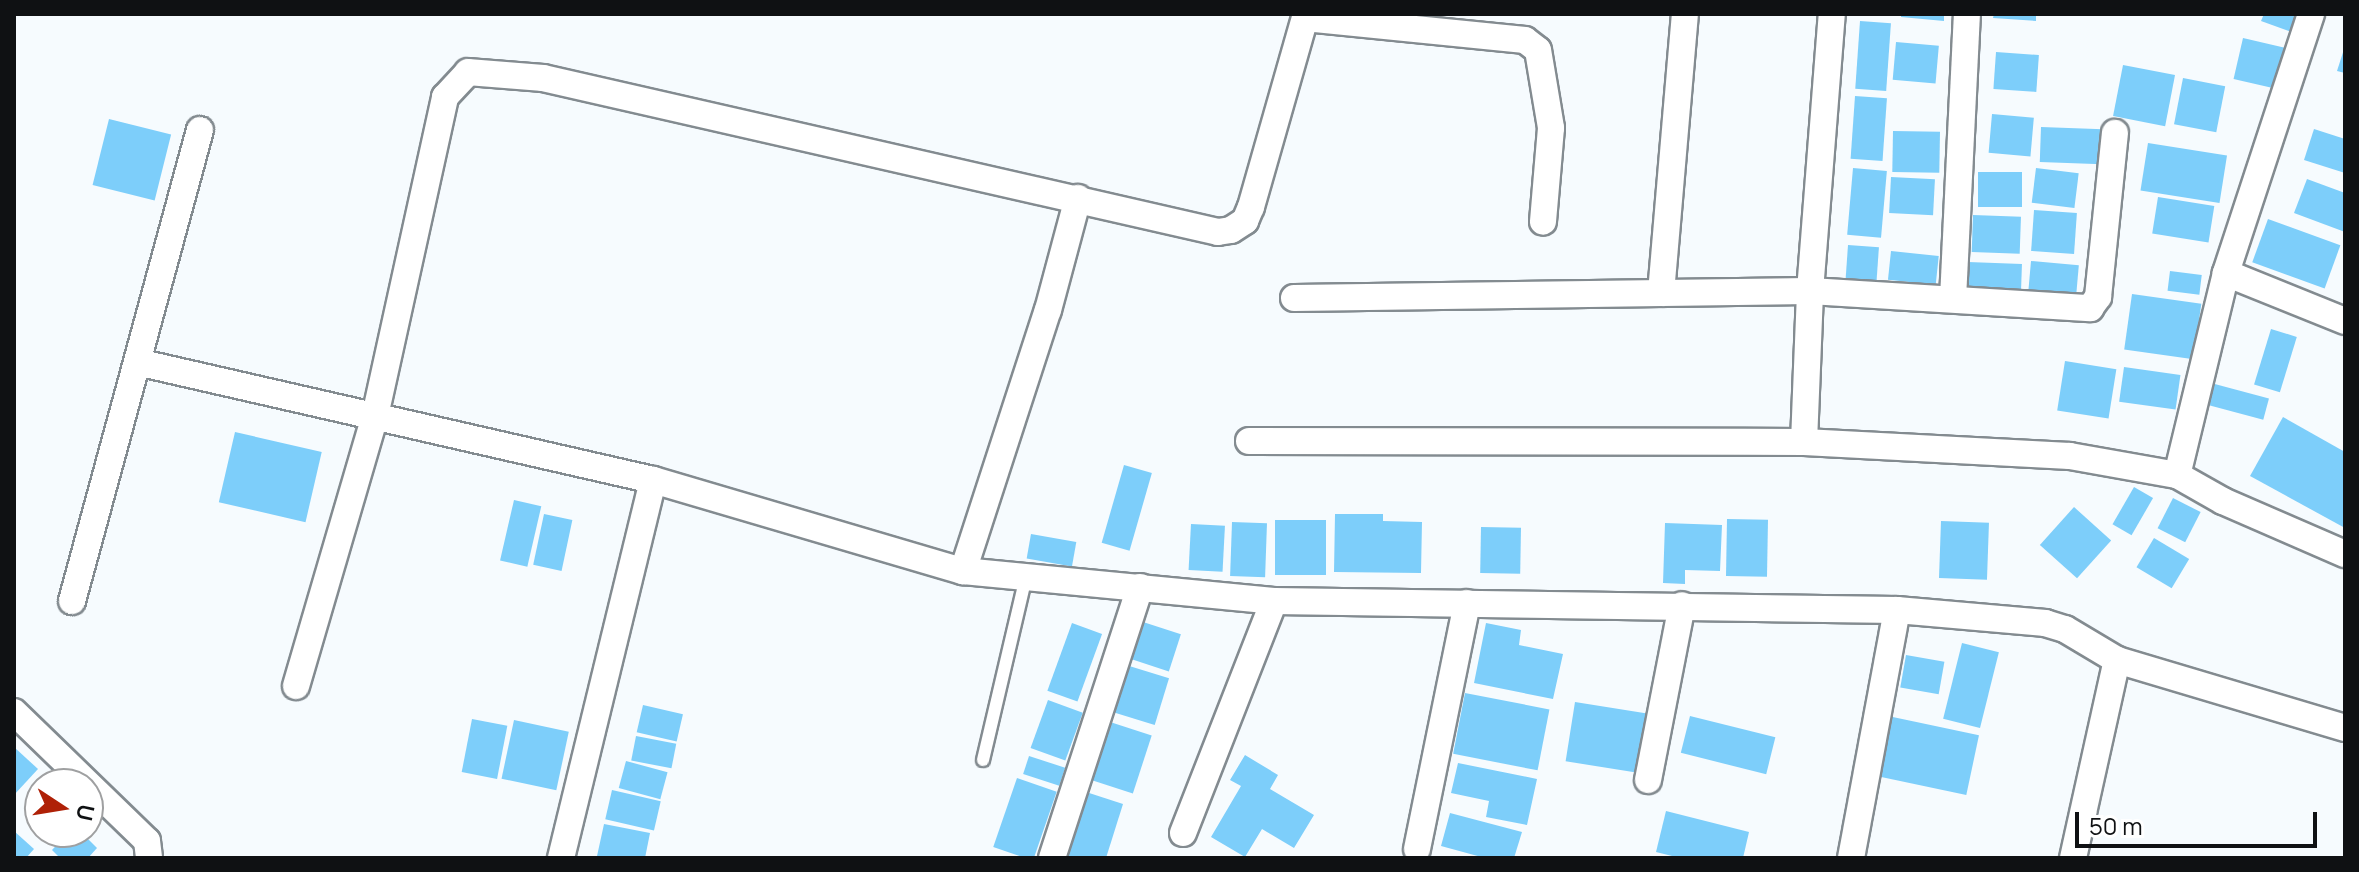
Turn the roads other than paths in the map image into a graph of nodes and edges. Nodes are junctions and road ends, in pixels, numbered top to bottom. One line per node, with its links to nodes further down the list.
1 (1685, 14): 12 (street)
2 (1832, 14): 11 (street)
3 (1967, 14): 14 (street)
4 (2311, 14): 10 (street)
5 (1305, 16): 8 (street); 9 (street)
6 (200, 130): 16 (street)
7 (2115, 133): 14 (street)
8 (1078, 198): 17 (street); 23 (street)
9 (1543, 222)
10 (2226, 273): 15 (street); 20 (street)
11 (1810, 291): 12 (street); 14 (street); 19 (street)
12 (1661, 293): 13 (street)
13 (1294, 298)
14 (1953, 299)
15 (2345, 321)
16 (137, 362): 17 (street); 26 (street)
17 (375, 416): 21 (street); 32 (street)
18 (1249, 441): 19 (street)
19 (1804, 442): 20 (street)
20 (2177, 475): 22 (street)
21 (653, 480): 23 (street); 40 (street)
22 (2345, 554)
23 (963, 571): 24 (street)
24 (1026, 577): 25 (street); 35 (lane)
25 (1140, 587): 27 (street); 41 (street)
26 (72, 601)
27 (1274, 601): 28 (street); 37 (street)
28 (1467, 603): 29 (street); 38 (street)
29 (1682, 605): 30 (street); 36 (street)
30 (1897, 610): 31 (street); 42 (street)
31 (2117, 660): 34 (street); 43 (street)
32 (296, 686)
33 (14, 712): 39 (street)
34 (2345, 728)
35 (983, 760)
36 (1648, 780)
37 (1183, 833)
38 (1417, 849)
39 (149, 858)
40 (561, 858)
41 (1052, 858)
42 (1851, 858)
43 (2073, 858)

